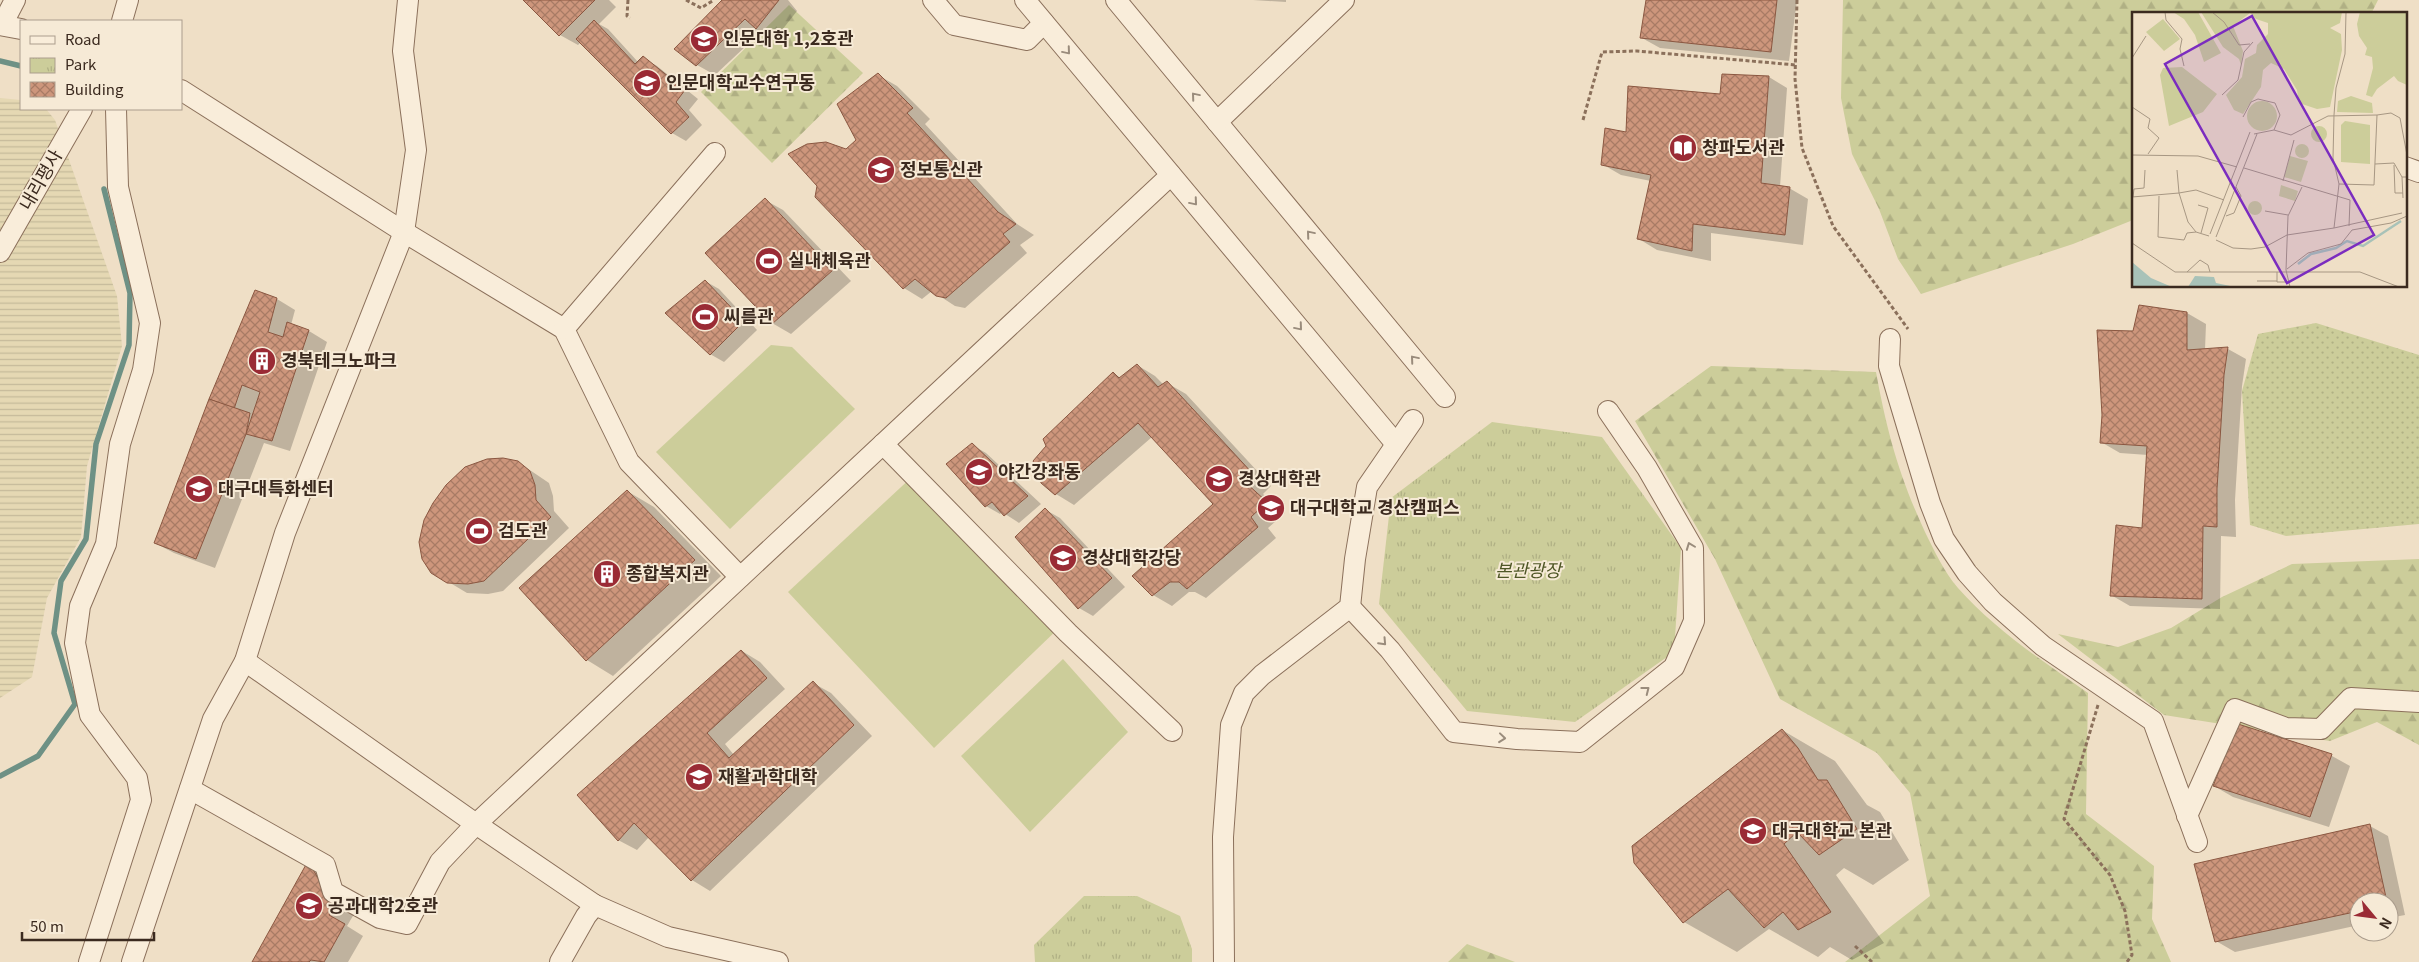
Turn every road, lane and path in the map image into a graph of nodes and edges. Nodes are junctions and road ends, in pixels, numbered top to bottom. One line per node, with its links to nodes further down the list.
1 (15, 0): 17 (street)
2 (128, 0): 14 (street)
3 (138, 0): 15 (street)
4 (408, 0): 28 (street)
5 (628, 0): 13 (path)
6 (686, 0): 7 (path)
7 (714, 0)
8 (933, 0): 16 (street)
9 (1025, 0): 16 (street)
10 (1116, 0): 23 (street, one-way to 10)
11 (1344, 0): 23 (street)
12 (1797, 0): 18 (path)
13 (630, 18)
14 (122, 20)
15 (138, 20)
16 (1044, 23): 27 (street, one-way to 27)
17 (8, 26)
18 (1796, 65): 22 (path); 31 (path)
19 (184, 90): 28 (street)
20 (81, 110): 29 (street, 내리평사)
21 (116, 110): 50 (street)
22 (1584, 120)
23 (1217, 122): 33 (street, one-way to 23)
24 (715, 153): 30 (street)
25 (2406, 167): 26 (street)
26 (2419, 172)
27 (1171, 175): 36 (street); 37 (street, one-way to 37)
28 (404, 232): 30 (street); 40 (street)
29 (0, 252)
30 (564, 329): 38 (street)
31 (1908, 329)
32 (1890, 339): 41 (street)
33 (1445, 397)
34 (1608, 410): 39 (street, one-way to 34)
35 (1413, 420): 37 (street)
36 (883, 444): 38 (street); 43 (street)
37 (1396, 444): 39 (street)
38 (740, 577): 46 (street)
39 (1350, 606): 54 (street)
40 (245, 661): 44 (street); 46 (street)
41 (2104, 688): 45 (street); 56 (path)
42 (2419, 702): 45 (street)
43 (1172, 731)
44 (190, 789): 46 (street); 51 (street)
45 (2188, 816): 47 (street)
46 (476, 824): 48 (street)
47 (2197, 842)
48 (595, 905): 52 (street); 53 (street)
49 (1855, 946): 55 (path)
50 (90, 962)
51 (132, 962)
52 (560, 962)
53 (778, 962)
54 (1224, 962)
55 (1872, 962)
56 (2127, 962)

